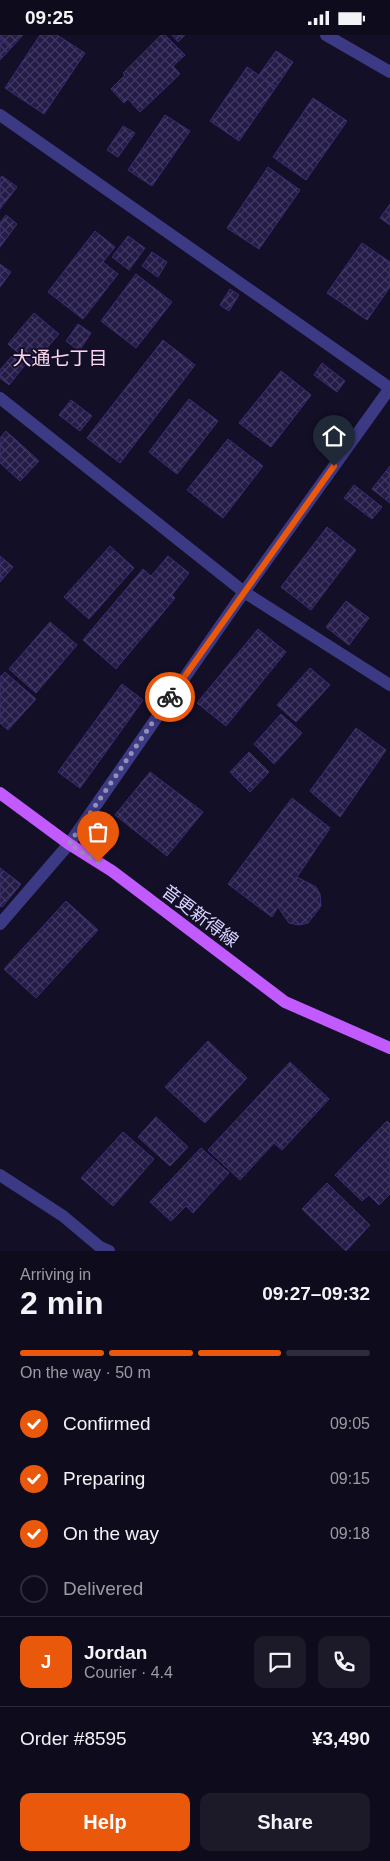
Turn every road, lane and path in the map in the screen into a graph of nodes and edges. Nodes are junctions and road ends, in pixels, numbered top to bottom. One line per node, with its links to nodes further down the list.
1 (326, 35): 2 (street)
2 (390, 72)
3 (0, 115): 4 (street)
4 (390, 388): 6 (street)
5 (0, 399): 6 (street)
6 (244, 592): 7 (street); 9 (street)
7 (390, 685)
8 (0, 793): 9 (main road, 音更新得線)
9 (69, 844): 10 (street); 11 (main road, 音更新得線)
10 (0, 924)
11 (390, 1048)
12 (0, 1175): 13 (street)
13 (109, 1251)

